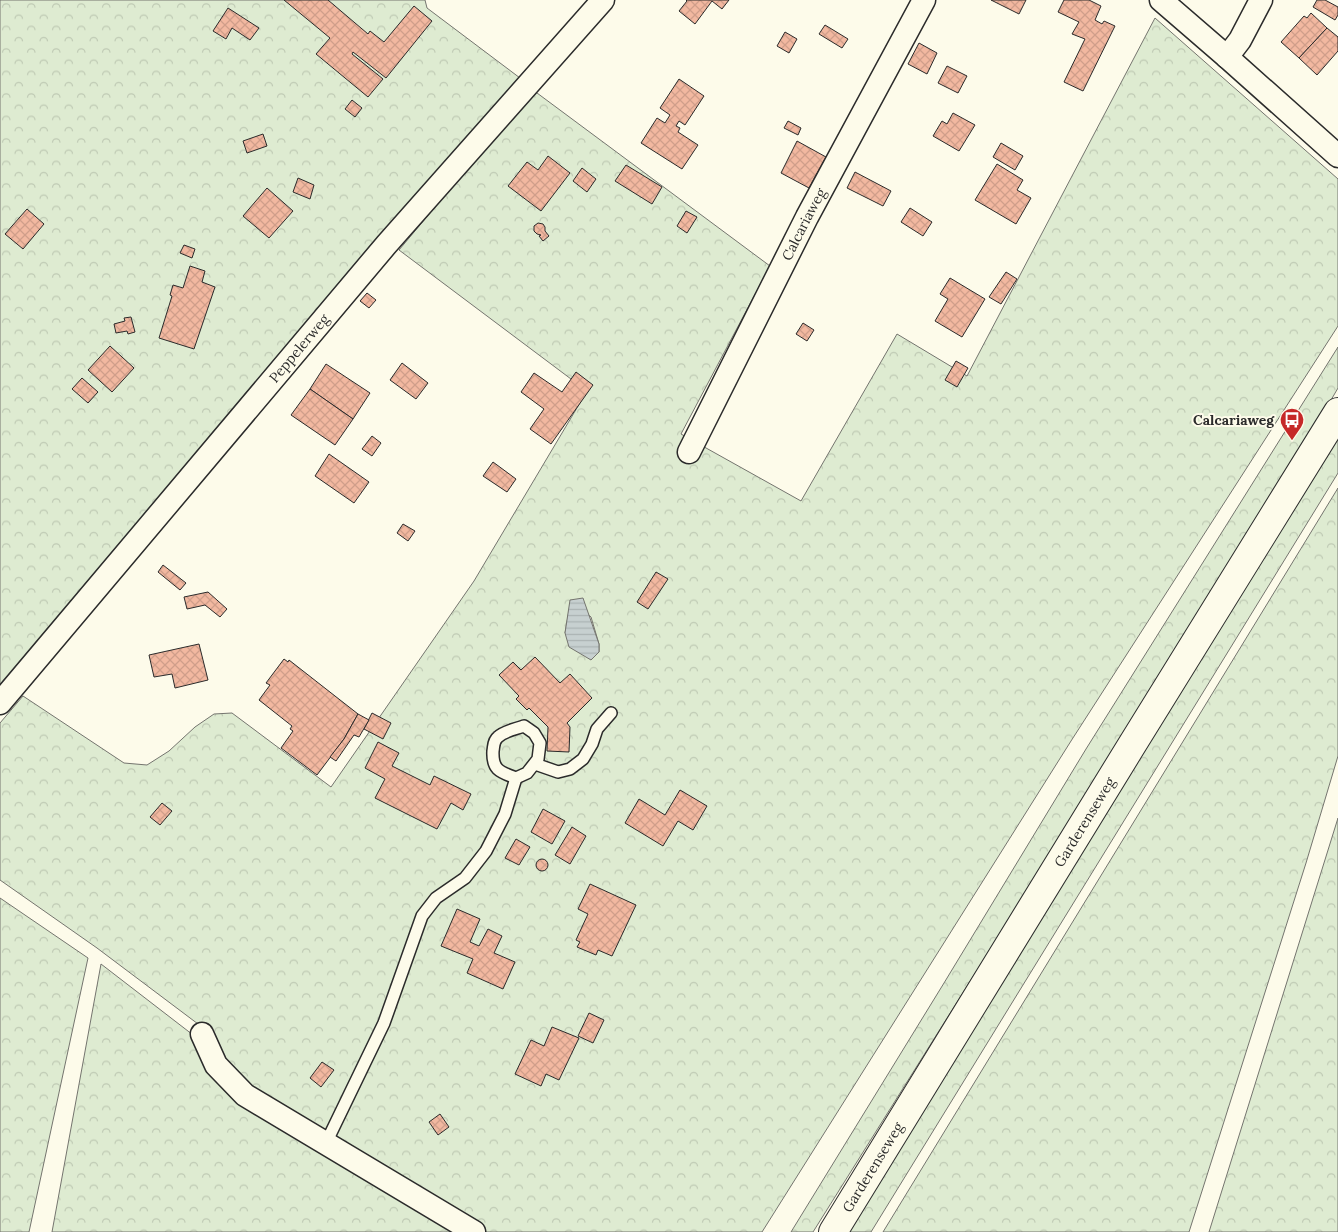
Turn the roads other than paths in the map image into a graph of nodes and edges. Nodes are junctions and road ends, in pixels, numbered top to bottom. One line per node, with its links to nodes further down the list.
1 (603, 0): 9 (street, Peppelerweg)
2 (924, 0): 8 (street, Calcariaweg)
3 (1161, 0): 5 (street)
4 (1261, 0): 5 (street)
5 (1227, 56): 6 (street)
6 (1338, 156)
7 (1338, 412): 16 (main road, Garderenseweg)
8 (689, 452)
9 (0, 703)
10 (611, 713): 11 (lane)
11 (534, 764): 12 (lane); 12 (lane)
12 (516, 778): 14 (lane)
13 (202, 1034): 14 (street)
14 (326, 1143): 15 (street)
15 (474, 1232)
16 (833, 1232)

